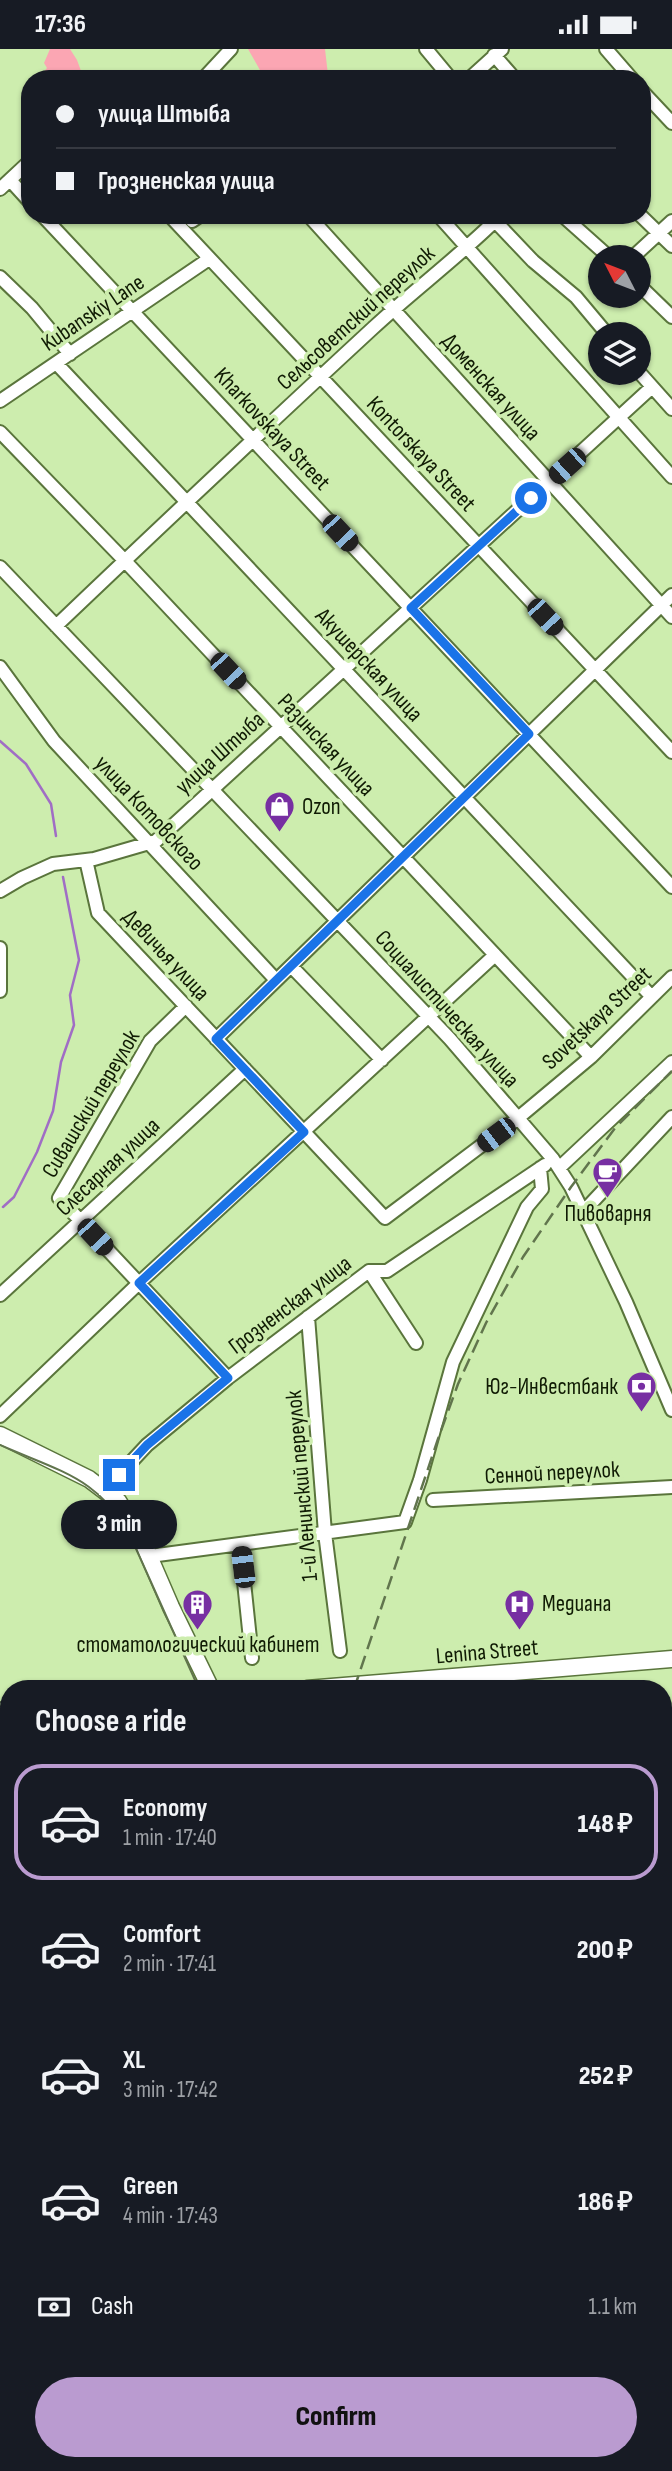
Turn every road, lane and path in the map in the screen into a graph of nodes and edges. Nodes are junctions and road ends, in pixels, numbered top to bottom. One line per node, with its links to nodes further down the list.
1 (231, 49): 5 (street)
2 (426, 49): 6 (street)
3 (606, 49): 9 (street)
4 (498, 52): 7 (street); 8 (street)
5 (211, 70)
6 (444, 70)
7 (479, 70)
8 (509, 70)
9 (624, 70)
10 (651, 101): 11 (street)
11 (672, 123)
12 (21, 170): 13 (street)
13 (5, 185): 14 (street)
14 (21, 196)
15 (672, 221): 24 (street)
16 (50, 224): 33 (street, Kharkovskaya Street)
17 (177, 224): 29 (street, Kontorskaya Street)
18 (316, 224): 32 (street, Доменская улица)
19 (446, 224): 28 (street)
20 (492, 224): 28 (street, Сельсоветский переулок)
21 (503, 224): 35 (street)
22 (572, 224): 25 (street)
23 (649, 224): 24 (street)
24 (659, 234): 26 (street); 27 (street)
25 (596, 245)
26 (647, 245)
27 (672, 246)
28 (467, 249): 32 (street, Сельсоветский переулок); 42 (street)
29 (209, 259): 33 (street, Kubanskiy Lane); 38 (street, Kontorskaya Street)
30 (0, 277): 36 (street)
31 (651, 297): 34 (street)
32 (393, 310): 38 (street, Сельсоветский переулок); 46 (street, Доменская улица)
33 (132, 311): 36 (street, Kubanskiy Lane); 44 (street, Kharkovskaya Street)
34 (672, 317)
35 (597, 322)
36 (70, 354): 37 (street, Kubanskiy Lane)
37 (56, 363): 40 (street, Kubanskiy Lane); 47 (street, Акушерская улица)
38 (320, 377): 44 (street, Сельсоветский переулок); 48 (street, Kontorskaya Street)
39 (652, 387): 41 (street); 42 (street, улица Штыба)
40 (0, 401)
41 (672, 409)
42 (620, 418): 45 (street); 46 (street, улица Штыба)
43 (0, 432): 49 (street, Разинская улица)
44 (252, 439): 47 (street, Сельсоветский переулок); 53 (street, Kharkovskaya Street)
45 (672, 477)
46 (549, 482): 48 (street, улица Штыба); 52 (street, Доменская улица)
47 (186, 502): 49 (street, Сельсоветский переулок); 57 (street, Акушерская улица)
48 (479, 546): 53 (street, улица Штыба); 58 (street, Kontorskaya Street)
49 (125, 561): 55 (street, Сельсоветский переулок); 59 (street, Разинская улица)
50 (1, 569): 55 (street, Социалистическая улица)
51 (672, 595): 52 (street)
52 (660, 606): 54 (street, Доменская улица); 58 (street)
53 (411, 608): 57 (street, улица Штыба); 60 (street, Kharkovskaya Street)
54 (672, 617)
55 (56, 626): 62 (street, Социалистическая улица)
56 (0, 667): 64 (street, улица Котовского)
57 (344, 669): 59 (street, улица Штыба); 63 (street, Акушерская улица)
58 (595, 670): 60 (street); 61 (street, Kontorskaya Street)
59 (280, 726): 62 (street, улица Штыба); 65 (street, Разинская улица)
60 (529, 734): 63 (street); 67 (street, Kharkovskaya Street)
61 (672, 752)
62 (212, 787): 64 (street, улица Штыба); 69 (street, Социалистическая улица)
63 (464, 797): 65 (street); 76 (street, Акушерская улица)
64 (148, 843): 66 (street, улица Штыба); 74 (street, улица Котовского)
65 (402, 857): 69 (street); 71 (street, Разинская улица)
66 (86, 860): 68 (street, улица Штыба); 77 (street, Девичья улица)
67 (672, 887)
68 (0, 891)
69 (338, 921): 72 (street); 78 (street, Социалистическая улица)
70 (0, 948): 75 (street)
71 (495, 955): 78 (street); 80 (street, Разинская улица)
72 (291, 966): 74 (street); 81 (street)
73 (672, 977): 76 (street, Sovetskaya Street)
74 (276, 980): 79 (street)
75 (0, 991)
76 (651, 996): 80 (street, Sovetskaya Street)
77 (186, 1006): 79 (street, Девичья улица); 91 (street, Сивашский переулок)
78 (428, 1017): 81 (street); 85 (street, Социалистическая улица)
79 (216, 1039): 83 (street, Девичья улица)
80 (590, 1057): 85 (street, Sovetskaya Street)
81 (382, 1060): 86 (street)
82 (672, 1062): 87 (street, Грозненская улица)
83 (245, 1069): 86 (street, Девичья улица); 91 (street, Слесарная улица)
84 (672, 1117): 89 (street)
85 (518, 1118): 87 (street, Социалистическая улица); 90 (street, Sovetskaya Street)
86 (304, 1132): 90 (street, Девичья улица); 93 (street)
87 (556, 1163): 88 (street, Грозненская улица); 89 (street, Социалистическая улица)
88 (540, 1168): 92 (street, Грозненская улица); 104 (street)
89 (583, 1212): 98 (street, Социалистическая улица)
90 (385, 1218)
91 (80, 1221): 93 (street, Сивашский переулок); 94 (street, Слесарная улица)
92 (369, 1271): 95 (street, Грозненская улица); 96 (street)
93 (139, 1283): 97 (street, Сивашский переулок); 99 (street)
94 (2, 1289)
95 (308, 1317): 97 (street, Грозненская улица); 104 (street, 1-й Ленинский переулок)
96 (416, 1343)
97 (228, 1378): 102 (street, Грозненская улица)
98 (672, 1410)
99 (0, 1416)
100 (0, 1435): 102 (main road)
101 (672, 1487): 103 (street, Сенной переулок)
102 (105, 1490): 106 (main road)
103 (433, 1500)
104 (325, 1533): 105 (street); 107 (street, 1-й Ленинский переулок)
105 (240, 1544): 106 (street); 108 (street)
106 (150, 1556): 110 (main road)
107 (340, 1651)
108 (253, 1658)
109 (672, 1659): 111 (main road, Lenina Street)
110 (206, 1680)
111 (416, 1680)

